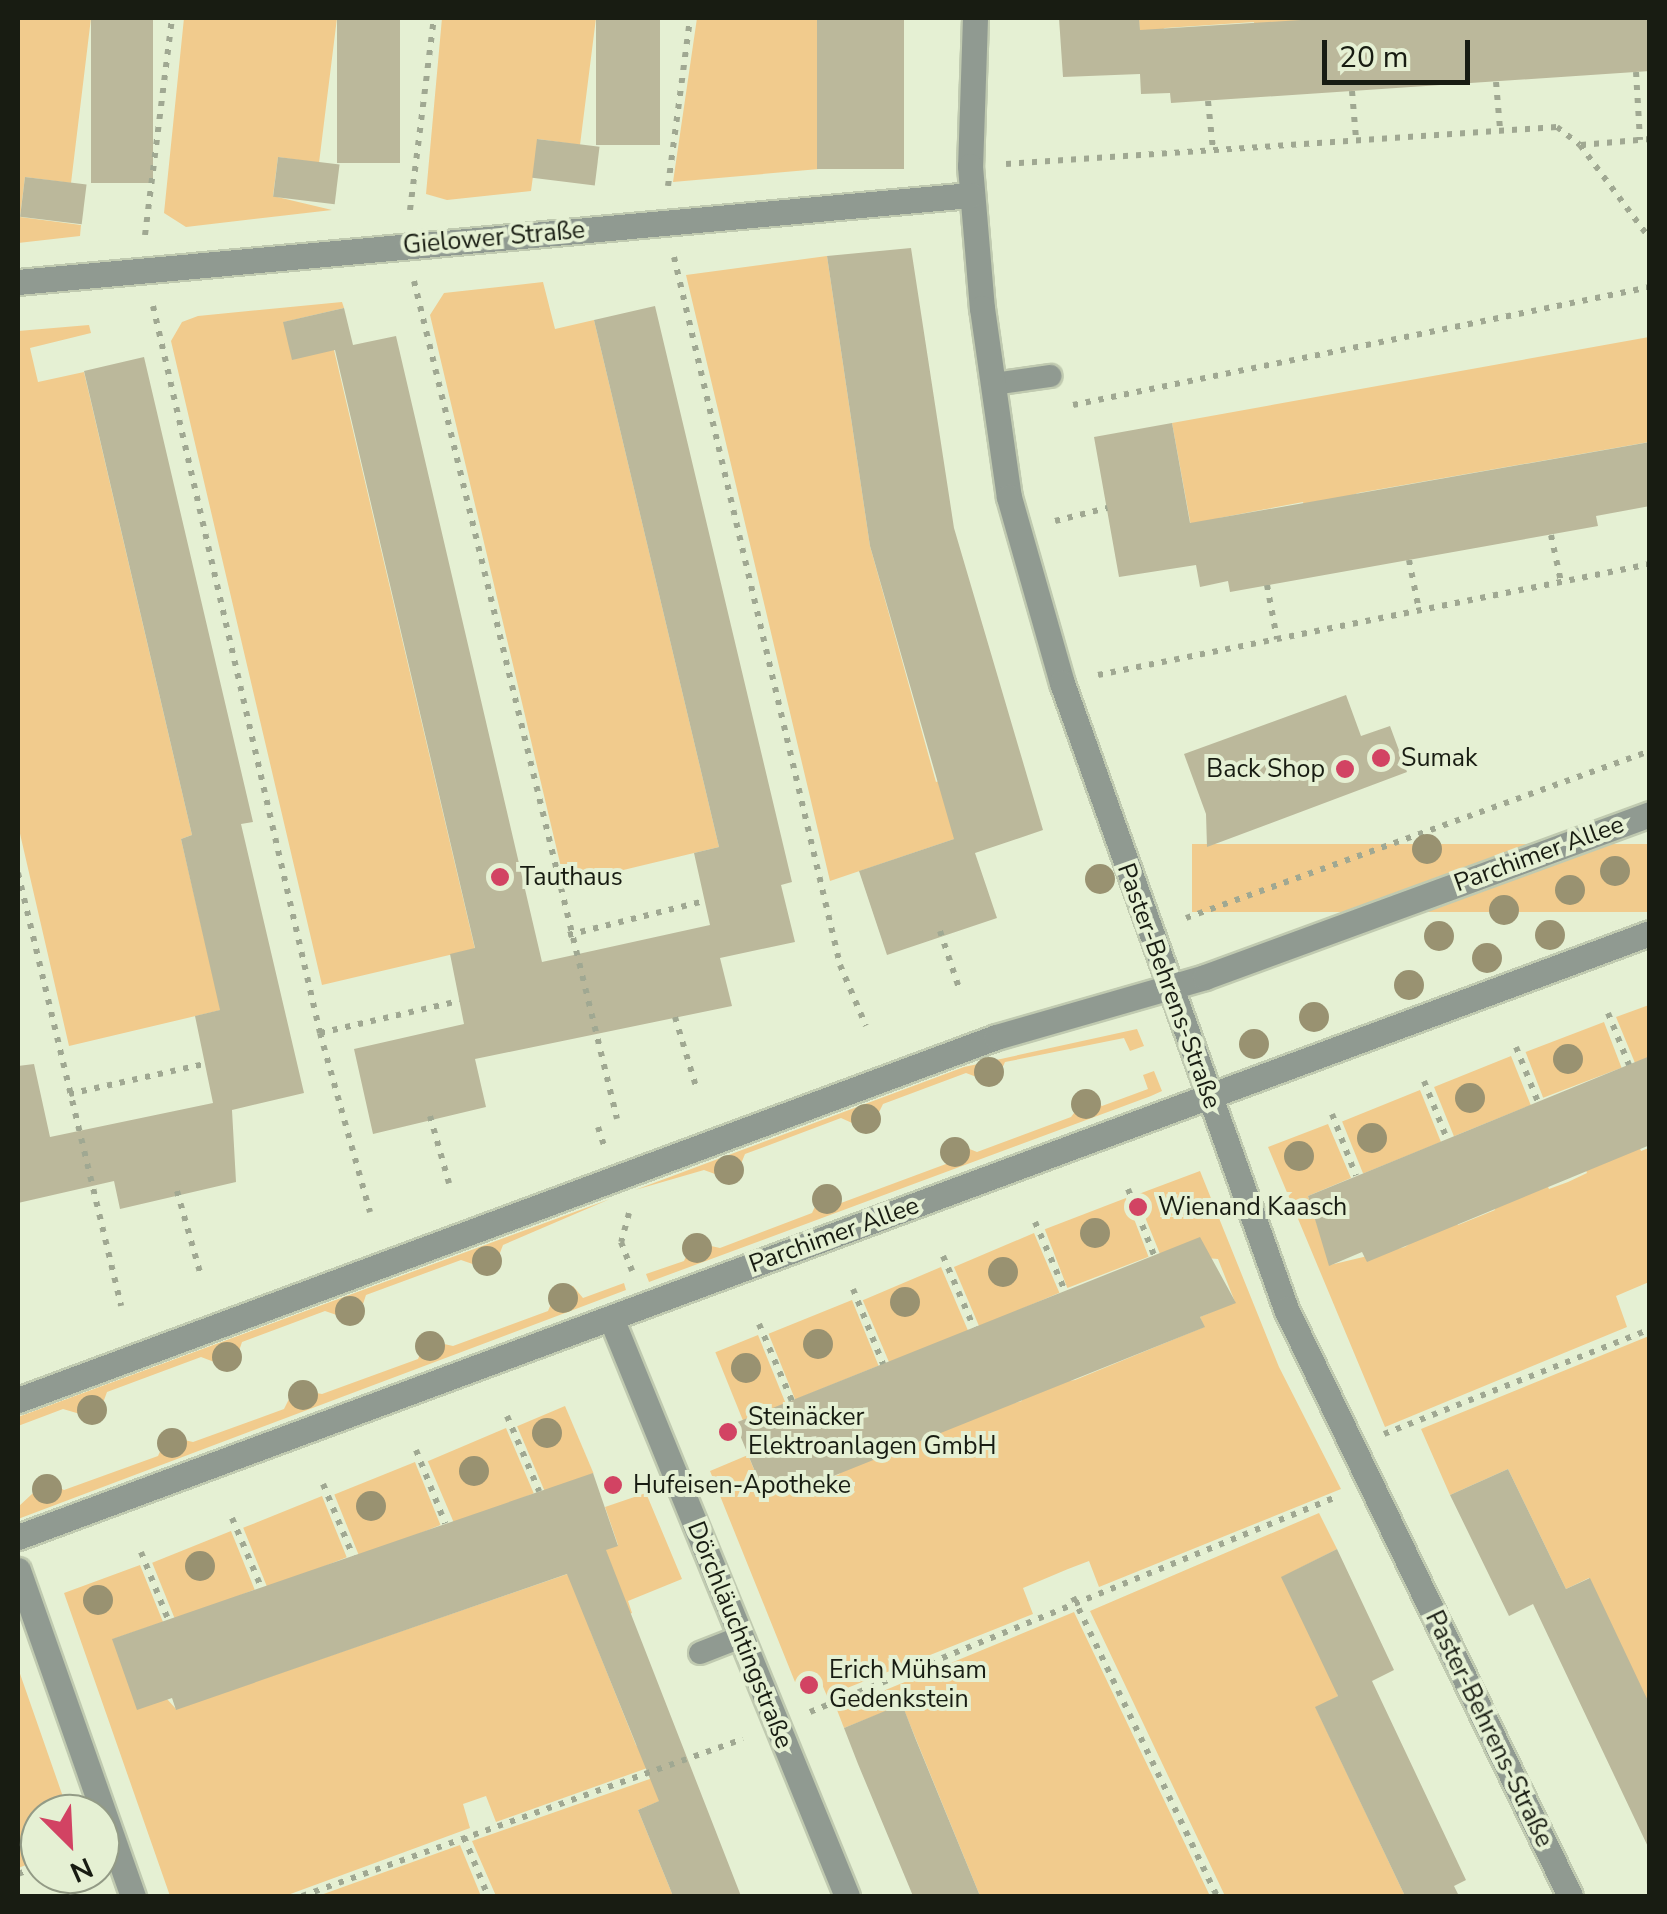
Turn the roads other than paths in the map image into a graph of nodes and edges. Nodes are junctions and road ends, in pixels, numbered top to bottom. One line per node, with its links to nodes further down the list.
1 (975, 18): 2 (street, Paster-Behrens-Straße)
2 (971, 195): 3 (street, Gielower Straße); 5 (street, Paster-Behrens-Straße)
3 (18, 282)
4 (1050, 376): 5 (lane)
5 (992, 384): 8 (street, Paster-Behrens-Straße)
6 (1650, 814): 8 (street, Parchimer Allee)
7 (1650, 933): 9 (street, Parchimer Allee)
8 (1168, 988): 9 (street, Paster-Behrens-Straße); 11 (street, Parchimer Allee)
9 (1208, 1096): 10 (street, Parchimer Allee); 18 (street, Paster-Behrens-Straße)
10 (610, 1318): 12 (street, Parchimer Allee); 14 (street, Dörchläuchtingstraße)
11 (18, 1400)
12 (18, 1537)
13 (18, 1570): 16 (street)
14 (741, 1637): 15 (lane); 17 (street, Dörchläuchtingstraße)
15 (700, 1653)
16 (132, 1896)
17 (847, 1896)
18 (1570, 1896)

